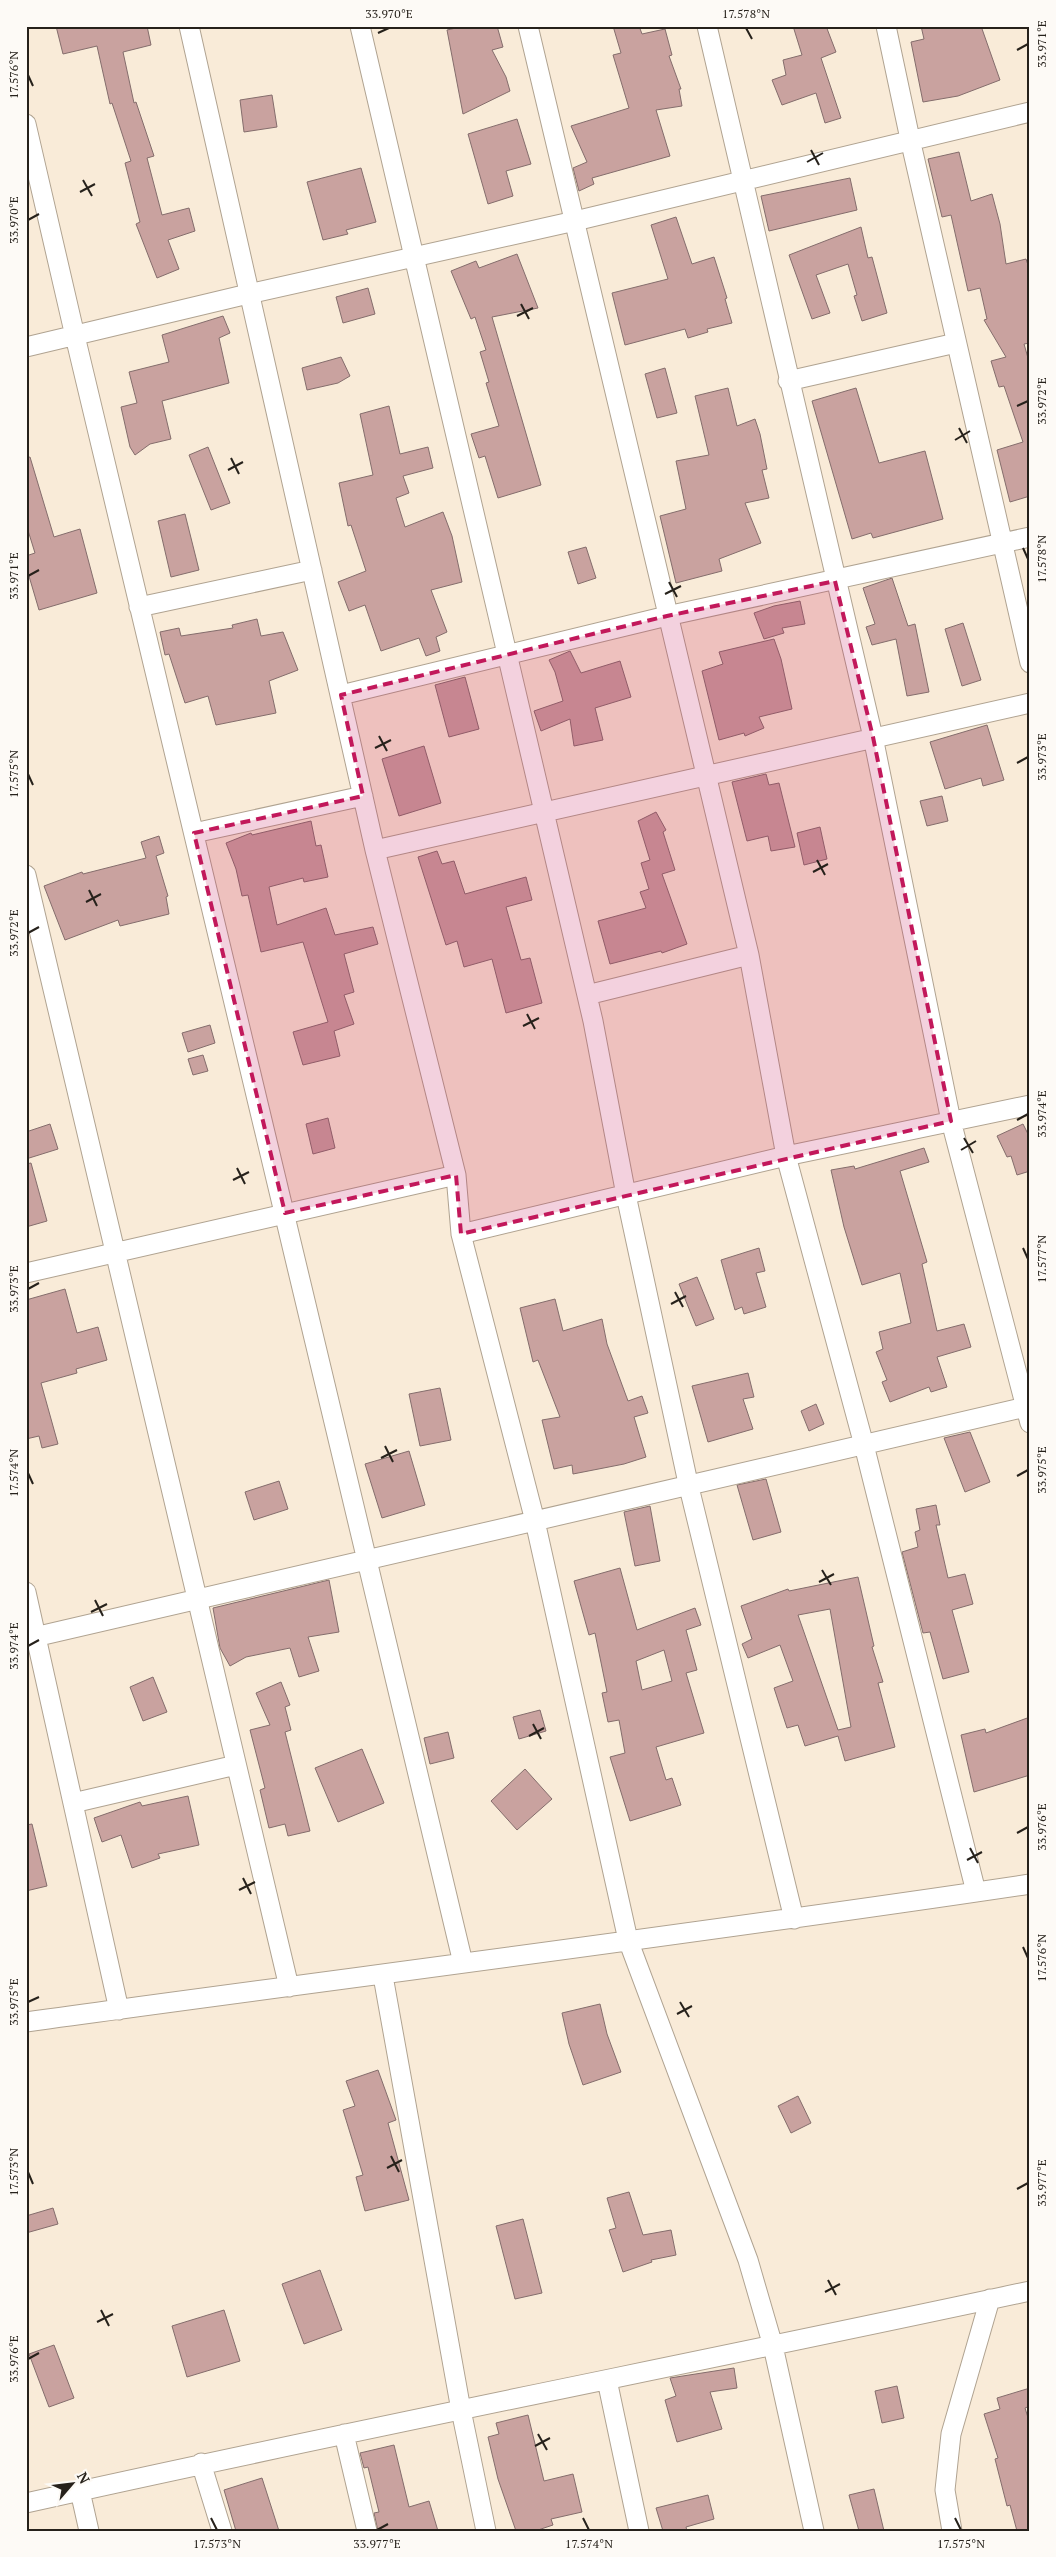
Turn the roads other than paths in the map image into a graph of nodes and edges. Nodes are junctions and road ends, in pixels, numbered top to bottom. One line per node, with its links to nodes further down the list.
1 (189, 26): 12 (street)
2 (360, 26): 11 (street)
3 (528, 26): 10 (street)
4 (707, 26): 9 (street)
5 (886, 26): 8 (street)
6 (1030, 112): 8 (street)
7 (26, 124): 13 (street)
8 (910, 139): 9 (street); 14 (street)
9 (741, 182): 10 (street); 16 (street)
10 (575, 221): 11 (street); 22 (street)
11 (413, 256): 12 (street); 23 (street)
12 (248, 294): 13 (street); 19 (street)
13 (75, 336): 15 (street); 21 (street)
14 (956, 342): 16 (street); 18 (street)
15 (26, 347)
16 (788, 381): 20 (street)
17 (1030, 537): 18 (street)
18 (1001, 543): 20 (street); 24 (street)
19 (312, 570): 21 (street); 25 (street)
20 (835, 581): 22 (street); 27 (street)
21 (140, 607): 31 (street)
22 (667, 616): 23 (street); 28 (street)
23 (508, 654): 25 (street); 30 (street)
24 (1030, 663)
25 (341, 695): 29 (street)
26 (1030, 703): 27 (street)
27 (873, 737): 28 (street); 37 (street)
28 (708, 775): 30 (street); 34 (street)
29 (363, 796): 31 (street); 32 (street)
30 (544, 813): 32 (street); 35 (street)
31 (194, 833): 41 (street)
32 (375, 850): 39 (street)
33 (26, 875): 43 (street)
34 (750, 955): 35 (street); 38 (street)
35 (586, 995): 40 (street)
36 (1030, 1105): 37 (street)
37 (951, 1121): 38 (street); 45 (street)
38 (786, 1156): 40 (street); 46 (street)
39 (456, 1175): 41 (street); 42 (street)
40 (626, 1195): 42 (street); 47 (street)
41 (285, 1213): 43 (street); 49 (street)
42 (461, 1234): 48 (street)
43 (116, 1252): 44 (street); 51 (street)
44 (26, 1273)
45 (1028, 1412): 46 (street)
46 (864, 1445): 47 (street); 56 (street)
47 (688, 1483): 48 (street); 57 (street)
48 (536, 1521): 49 (street); 58 (street)
49 (368, 1560): 51 (street); 59 (street)
50 (26, 1592): 52 (street)
51 (196, 1599): 52 (street); 53 (street)
52 (31, 1637): 54 (street)
53 (236, 1765): 54 (street); 61 (street)
54 (73, 1803): 62 (street)
55 (1030, 1884): 56 (street)
56 (976, 1892): 57 (street)
57 (794, 1919): 58 (street)
58 (628, 1940): 59 (street); 66 (street)
59 (463, 1962): 60 (street)
60 (383, 1976): 61 (street); 68 (street)
61 (289, 1986): 62 (street)
62 (119, 2010): 63 (street)
63 (26, 2022)
64 (1030, 2291): 65 (street)
65 (990, 2299): 66 (street); 79 (street)
66 (773, 2346): 67 (street); 78 (street)
67 (607, 2380): 68 (street); 77 (street)
68 (461, 2410): 69 (street); 76 (street)
69 (344, 2434): 70 (street); 75 (street)
70 (201, 2463): 71 (street); 74 (street)
71 (80, 2490): 72 (street); 73 (street)
72 (26, 2503)
73 (88, 2531)
74 (222, 2531)
75 (367, 2531)
76 (486, 2531)
77 (639, 2531)
78 (814, 2531)
79 (952, 2531)

